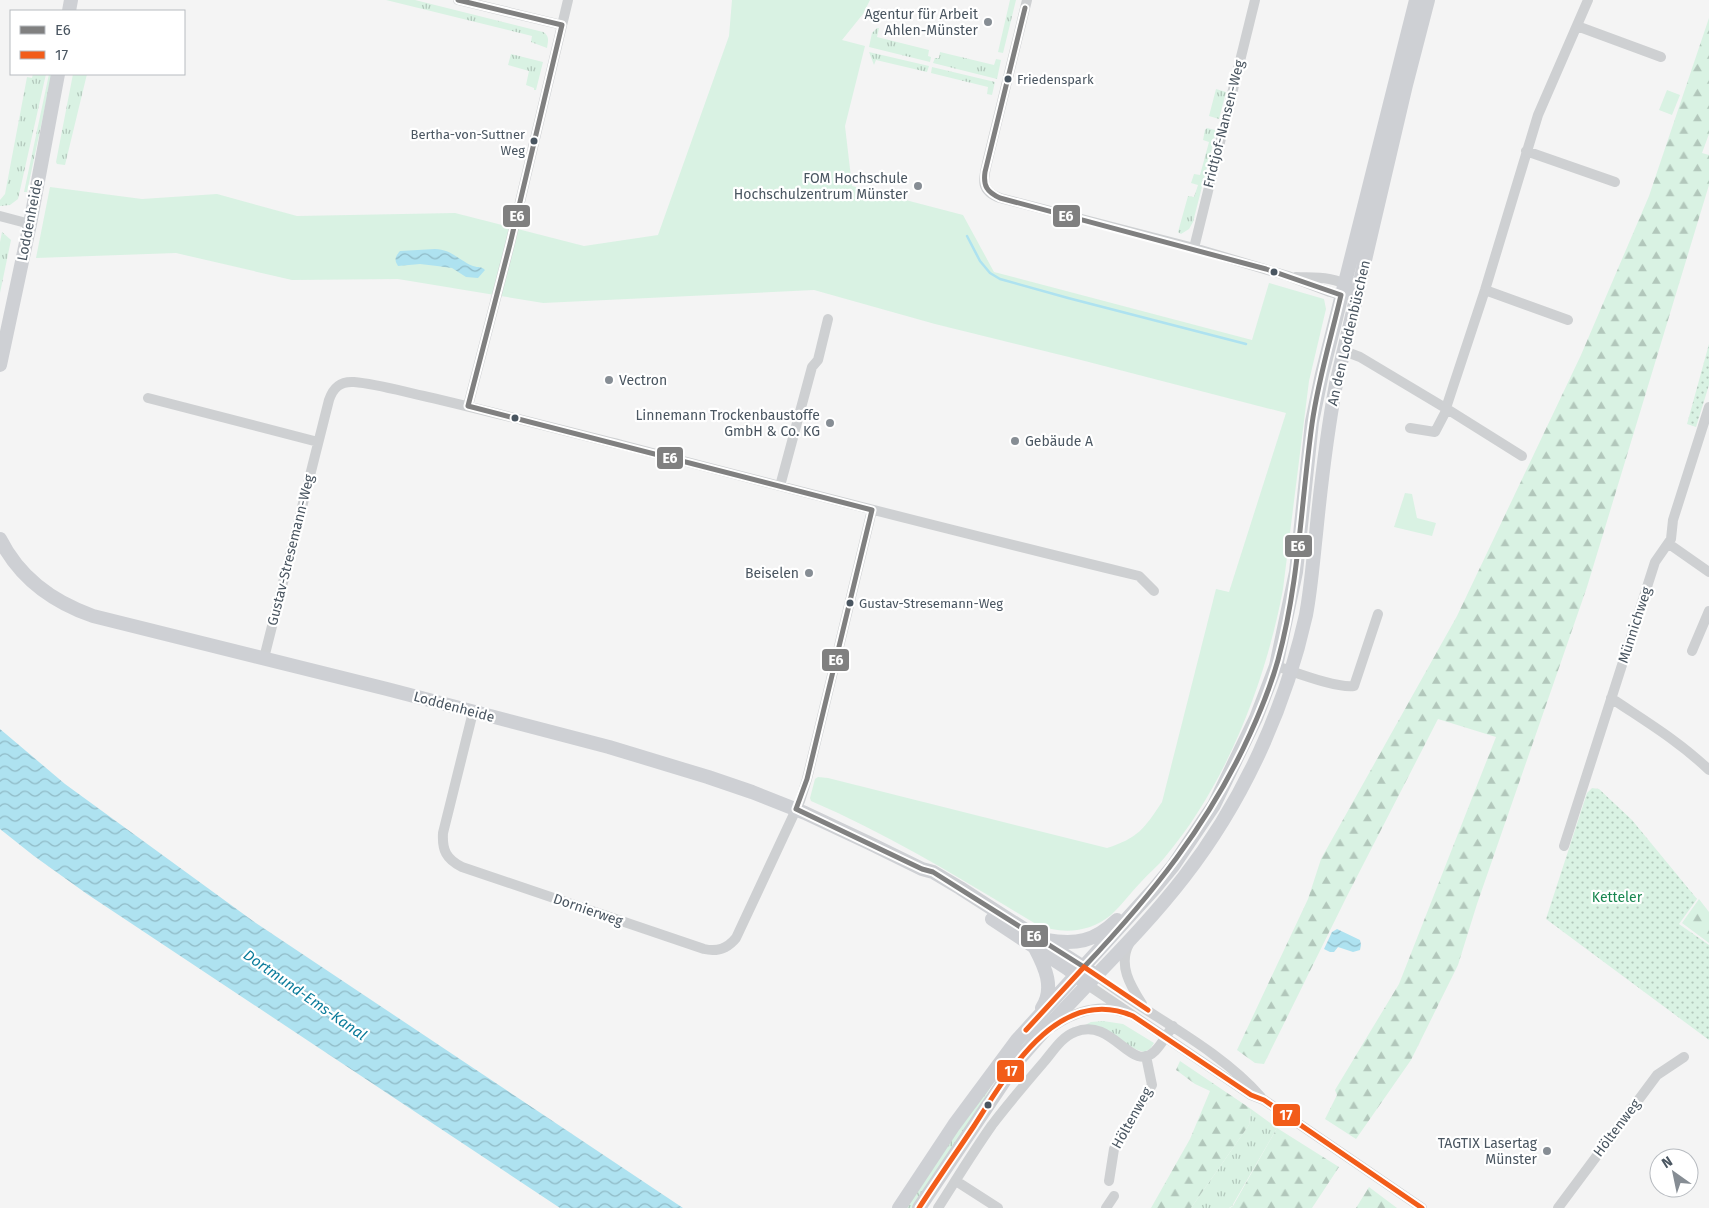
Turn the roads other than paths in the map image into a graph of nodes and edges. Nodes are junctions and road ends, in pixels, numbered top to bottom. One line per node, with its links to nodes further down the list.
1 (458, 0): 8 (street)
2 (568, 0): 8 (street)
3 (1027, 0): 16 (street)
4 (1255, 0): 16 (street, Fridtjof-Nansen-Weg)
5 (1416, 0): 17 (main road, An den Loddenbüschen)
6 (1428, 0): 19 (main road, An den Loddenbüschen)
7 (1588, 0): 9 (street)
8 (562, 25): 25 (street)
9 (1577, 26): 10 (street); 12 (street)
10 (1661, 57)
11 (58, 75): 15 (main road, Loddenheide)
12 (1526, 151): 13 (street); 18 (street)
13 (1615, 182)
14 (0, 216): 15 (street)
15 (30, 224): 23 (main road, Loddenheide)
16 (1194, 248): 17 (street)
17 (1343, 289): 19 (street); 41 (main road, An den Loddenbüschen)
18 (1486, 290): 21 (street); 27 (street)
19 (1358, 293): 22 (main road, An den Loddenbüschen)
20 (828, 319): 31 (street)
21 (1568, 320)
22 (1344, 351): 27 (street); 42 (main road, An den Loddenbüschen)
23 (0, 365)
24 (148, 398): 29 (street)
25 (468, 406): 29 (street, Gustav-Stresemann-Weg); 31 (street, Gustav-Stresemann-Weg)
26 (1709, 407): 34 (street, Münnichweg)
27 (1447, 408): 28 (street); 30 (street)
28 (1410, 428)
29 (318, 442): 40 (street, Gustav-Stresemann-Weg)
30 (1522, 456)
31 (780, 486): 32 (street, Gustav-Stresemann-Weg)
32 (872, 510): 36 (street, Gustav-Stresemann-Weg); 46 (street)
33 (0, 539): 40 (main road, Loddenheide)
34 (1669, 544): 35 (street); 43 (street, Münnichweg)
35 (1709, 572)
36 (1154, 591)
37 (1709, 611): 39 (street)
38 (1378, 614): 42 (street)
39 (1692, 651)
40 (264, 658): 44 (main road, Loddenheide)
41 (1276, 666): 42 (street); 48 (main road, An den Loddenbüschen)
42 (1291, 671): 49 (main road, An den Loddenbüschen)
43 (1611, 698): 45 (street); 47 (street, Münnichweg)
44 (473, 712): 46 (main road, Loddenheide); 46 (street, Dornierweg)
45 (1709, 770)
46 (796, 809): 50 (main road, Loddenheide)
47 (1564, 846)
48 (1154, 889): 50 (main road); 51 (main road, An den Loddenbüschen)
49 (1133, 936): 52 (main road, An den Loddenbüschen); 53 (street)
50 (1038, 943): 51 (main road, Loddenheide); 55 (main road)
51 (1080, 971): 52 (main road, Loddenheide); 55 (main road, An den Loddenbüschen)
52 (1092, 981): 53 (street); 54 (street); 57 (main road, An den Loddenbüschen)
53 (1145, 1008): 56 (street)
54 (1133, 1016): 57 (street); 58 (street)
55 (1035, 1019): 65 (main road, An den Loddenbüschen)
56 (1173, 1026): 58 (street); 61 (street)
57 (1038, 1037): 66 (main road, An den Loddenbüschen)
58 (1165, 1037): 59 (street); 61 (street)
59 (1146, 1056): 62 (street); 63 (street, Höltenweg)
60 (1684, 1057): 71 (street, Höltenweg)
61 (1264, 1100): 70 (street)
62 (956, 1181): 67 (street); 68 (street)
63 (1109, 1181)
64 (1114, 1196): 69 (street)
65 (900, 1208)
66 (919, 1208)
67 (938, 1208)
68 (998, 1208)
69 (1106, 1208)
70 (1422, 1208)
71 (1558, 1208)

